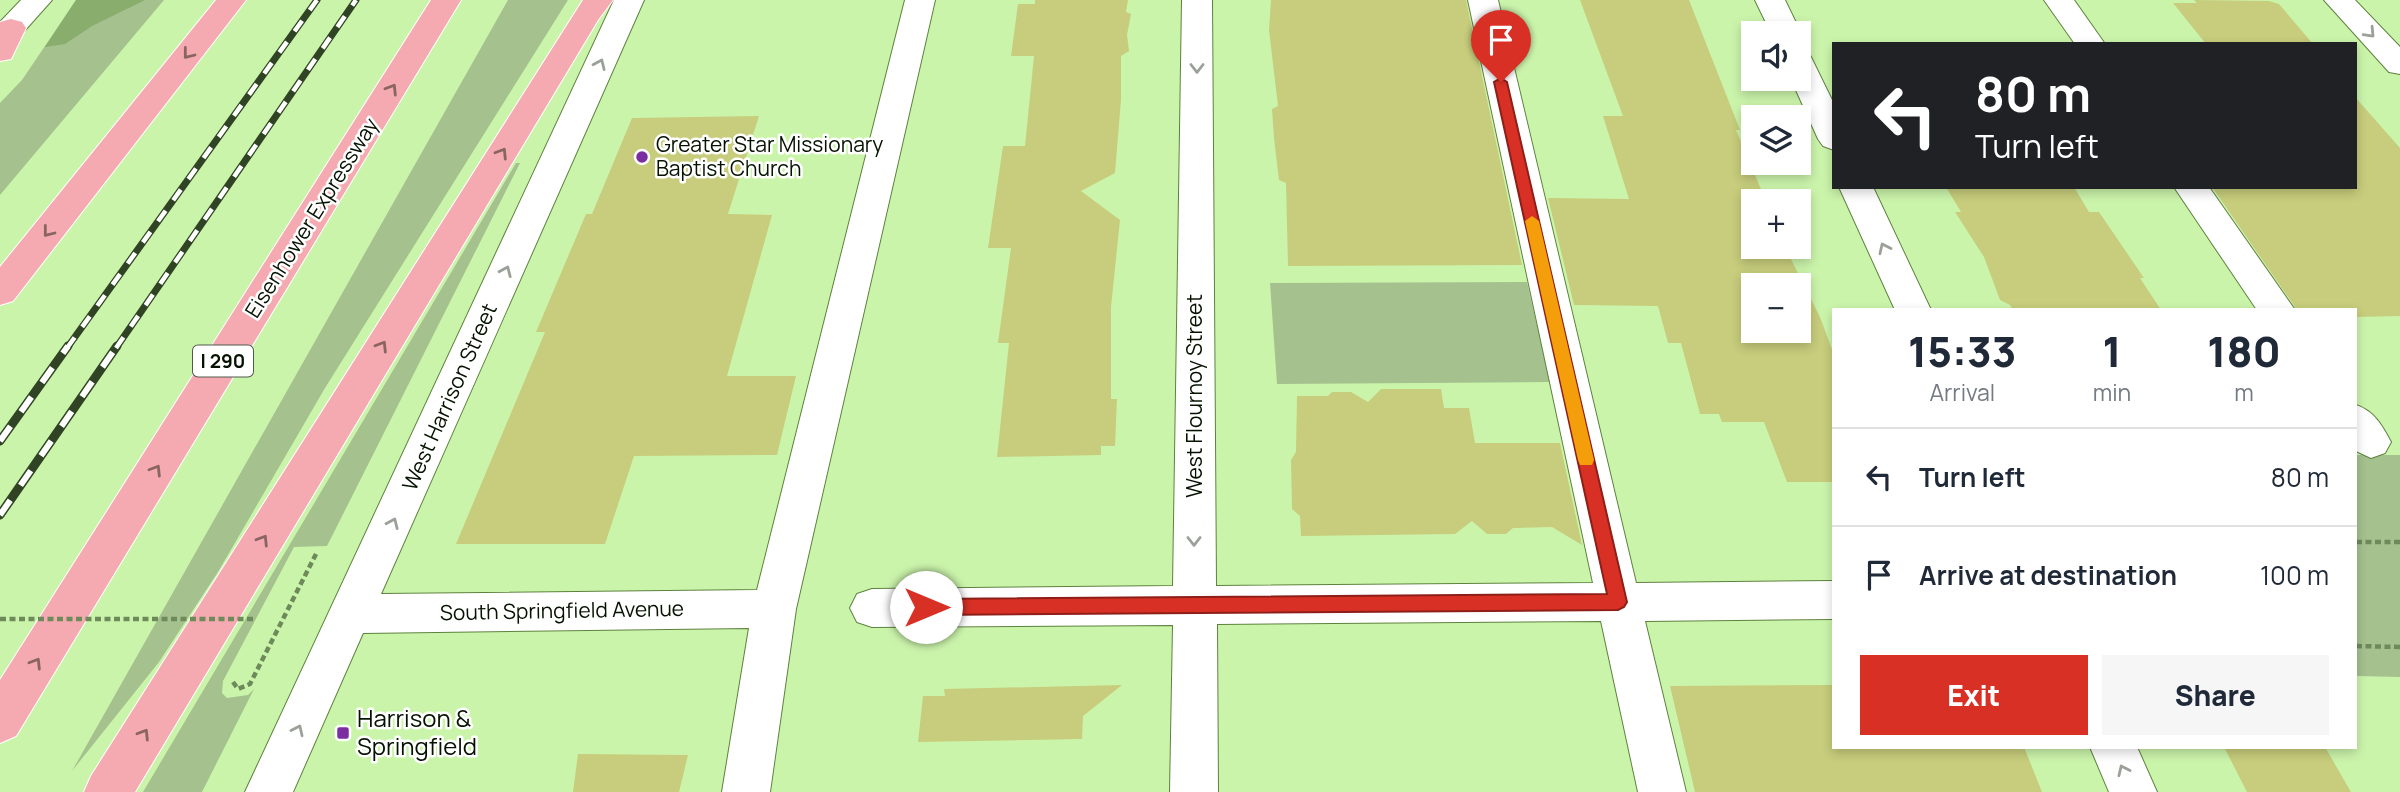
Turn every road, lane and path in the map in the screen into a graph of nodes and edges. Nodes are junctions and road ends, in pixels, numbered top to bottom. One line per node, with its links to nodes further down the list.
1 (37, 0): 13 (street)
2 (231, 0): 20 (highway, one-way to 20)
3 (446, 0): 37 (highway, Eisenhower Expressway / I 290, one-way to 3)
4 (598, 0): 39 (highway, one-way to 4)
5 (629, 0): 31 (street, West Harrison Street, one-way to 5)
6 (920, 0): 29 (street)
7 (1197, 0): 28 (street, West Flournoy Street, one-way to 28)
8 (1483, 0): 27 (street)
9 (1770, 0): 12 (street)
10 (2059, 0): 14 (street)
11 (2339, 0): 15 (street, one-way to 15)
12 (1780, 21)
13 (4, 40)
14 (2089, 42)
15 (2400, 65)
16 (1811, 88): 17 (street)
17 (1832, 135)
18 (1857, 189): 21 (street, one-way to 18)
19 (2192, 189): 22 (street)
20 (0, 292)
21 (1912, 308)
22 (2276, 308)
23 (2357, 542): 24 (path)
24 (2400, 542)
25 (317, 552): 36 (path)
26 (1832, 600): 27 (street)
27 (1618, 602): 28 (street); 43 (street)
28 (1194, 605): 30 (street); 42 (street, West Flournoy Street)
29 (774, 608): 31 (street, South Springfield Avenue); 41 (street)
30 (872, 608)
31 (351, 614): 40 (street, West Harrison Street, one-way to 31)
32 (0, 619): 33 (path, bridge)
33 (265, 619)
34 (2357, 646): 35 (path)
35 (2400, 647)
36 (237, 673)
37 (0, 721)
38 (2114, 749): 44 (street, one-way to 38)
39 (108, 792)
40 (269, 792)
41 (746, 792)
42 (1194, 792)
43 (1662, 792)
44 (2133, 792)

